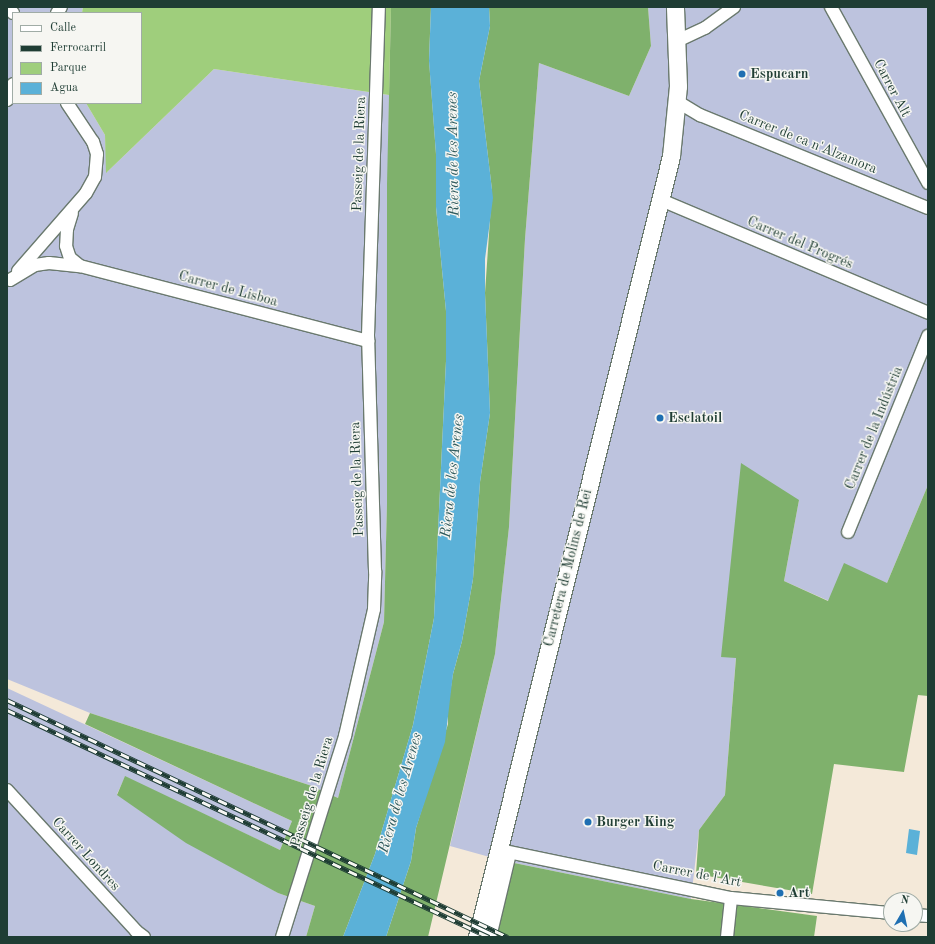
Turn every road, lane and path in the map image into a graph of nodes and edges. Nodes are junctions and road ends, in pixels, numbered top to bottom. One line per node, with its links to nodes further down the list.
1 (379, 7): 18 (street, Passeig de la Riera)
2 (675, 7): 5 (main road, Carretera de Molins de Rei)
3 (734, 7): 5 (street)
4 (831, 7): 10 (street, Carrer Alt)
5 (677, 41): 8 (main road, Carretera de Molins de Rei)
6 (12, 87): 7 (street)
7 (7, 101)
8 (678, 102): 11 (main road, Carretera de Molins de Rei); 13 (street, Carrer de ca n'Alzamora)
9 (67, 104): 12 (street)
10 (928, 184)
11 (661, 200): 16 (street, Carrer del Progrés); 21 (main road, Carretera de Molins de Rei)
12 (74, 207): 14 (street); 15 (street)
13 (928, 208)
14 (80, 266): 15 (street, Carrer de Lisboa); 18 (street, Carrer de Lisboa)
15 (9, 282)
16 (928, 313)
17 (928, 336): 19 (street, Carrer de la Indústria)
18 (368, 341): 25 (street, Passeig de la Riera)
19 (848, 532)
20 (7, 790): 24 (street, Carrer Londres)
21 (504, 851): 22 (street, Carrer de l'Art); 26 (main road, Carretera de Molins de Rei); 27 (street, Carretera de Molins de Rei)
22 (731, 898): 23 (street, Carrer de l'Art); 28 (street)
23 (883, 912)
24 (144, 937)
25 (282, 937)
26 (477, 937)
27 (490, 937)
28 (727, 937)

